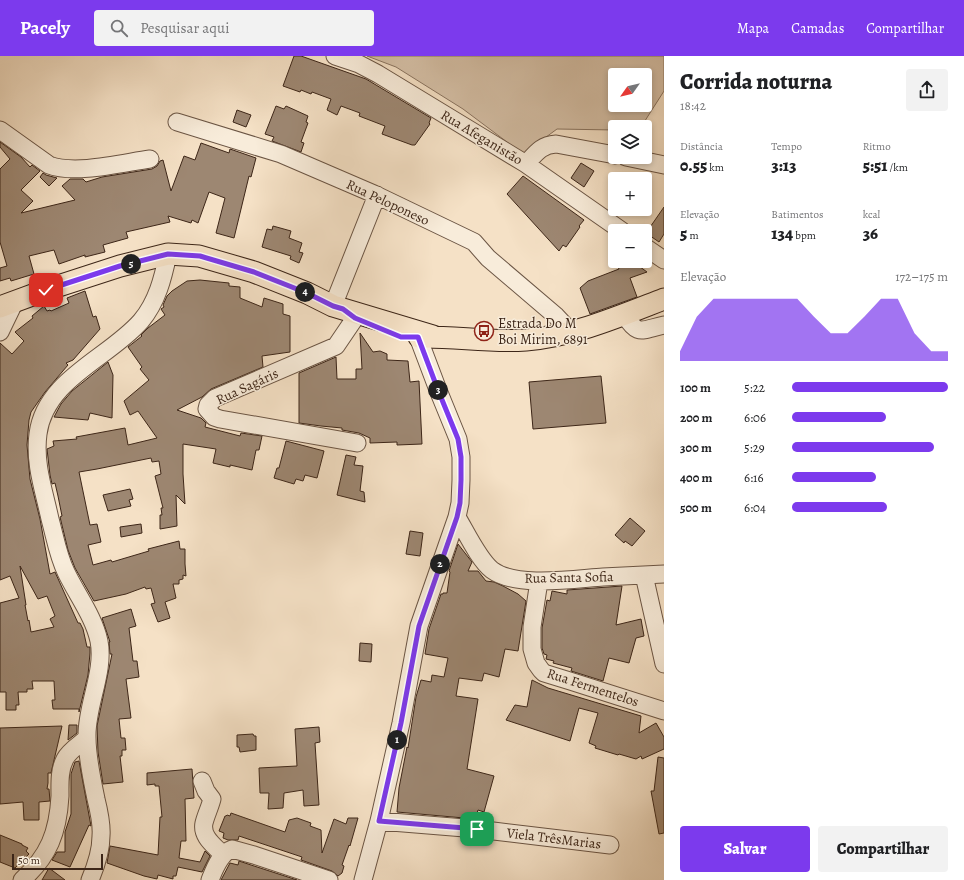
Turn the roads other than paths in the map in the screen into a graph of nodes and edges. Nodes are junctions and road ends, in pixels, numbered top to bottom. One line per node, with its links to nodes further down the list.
1 (335, 56): 7 (street, Rua Afeganistão)
2 (176, 122): 9 (street, Rua Peloponeso)
3 (1, 133): 5 (street)
4 (608, 154): 7 (street)
5 (150, 159)
6 (652, 162): 8 (street)
7 (526, 164): 10 (street, Rua Afeganistão)
8 (664, 165)
9 (377, 195): 16 (street); 20 (street, Rua Peloponeso)
10 (612, 224)
11 (652, 252): 13 (street)
12 (168, 254): 15 (main road); 16 (main road); 29 (street)
13 (664, 260)
14 (664, 299): 17 (main road)
15 (7, 304): 19 (street)
16 (344, 311): 21 (main road); 22 (street, Rua Sagáris)
17 (624, 314): 18 (street); 20 (main road)
18 (664, 325)
19 (0, 332)
20 (571, 332): 21 (main road)
21 (426, 336): 23 (street)
22 (357, 443)
23 (457, 517): 26 (street, Rua Santa Sofia); 31 (street)
24 (664, 574): 25 (street, Rua Santa Sofia)
25 (644, 575): 26 (street, Rua Santa Sofia); 27 (street)
26 (539, 581): 28 (street, Rua Fermentelos)
27 (664, 664)
28 (664, 710)
29 (87, 738): 34 (street); 35 (street)
30 (202, 781): 33 (street)
31 (379, 821): 32 (street, Viela TrêsMarias); 38 (street)
32 (610, 845)
33 (223, 855): 36 (street); 37 (street)
34 (22, 880)
35 (90, 880)
36 (210, 880)
37 (329, 880)
38 (363, 880)

